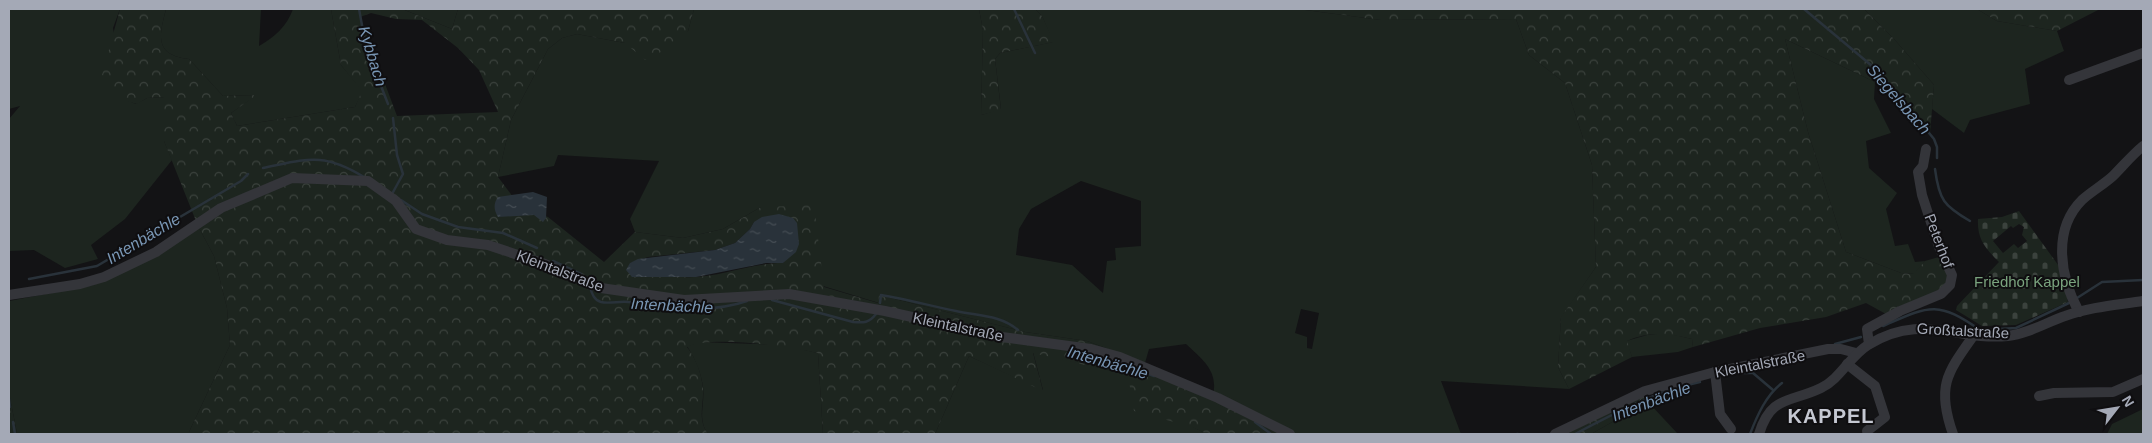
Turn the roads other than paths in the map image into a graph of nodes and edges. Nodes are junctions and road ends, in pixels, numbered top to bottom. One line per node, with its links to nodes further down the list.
1 (2143, 53): 2 (street)
2 (2069, 80)
3 (2143, 146): 7 (street)
4 (1926, 149): 9 (street, Peterhof)
5 (9, 295): 17 (street, Kleintalstraße)
6 (2143, 301): 7 (street, Großtalstraße)
7 (2075, 305): 8 (street, Großtalstraße)
8 (1974, 334): 9 (street, Großtalstraße); 20 (street)
9 (1868, 339): 10 (street, Großtalstraße)
10 (1856, 353): 11 (street, Großtalstraße); 12 (street, Kleintalstraße)
11 (1847, 364): 16 (street); 19 (street, Großtalstraße)
12 (1715, 372): 15 (street); 18 (street, Kleintalstraße)
13 (2143, 379): 14 (street)
14 (2039, 396)
15 (1731, 429)
16 (1867, 431)
17 (1290, 434)
18 (1555, 434)
19 (1759, 434)
20 (1953, 434)

